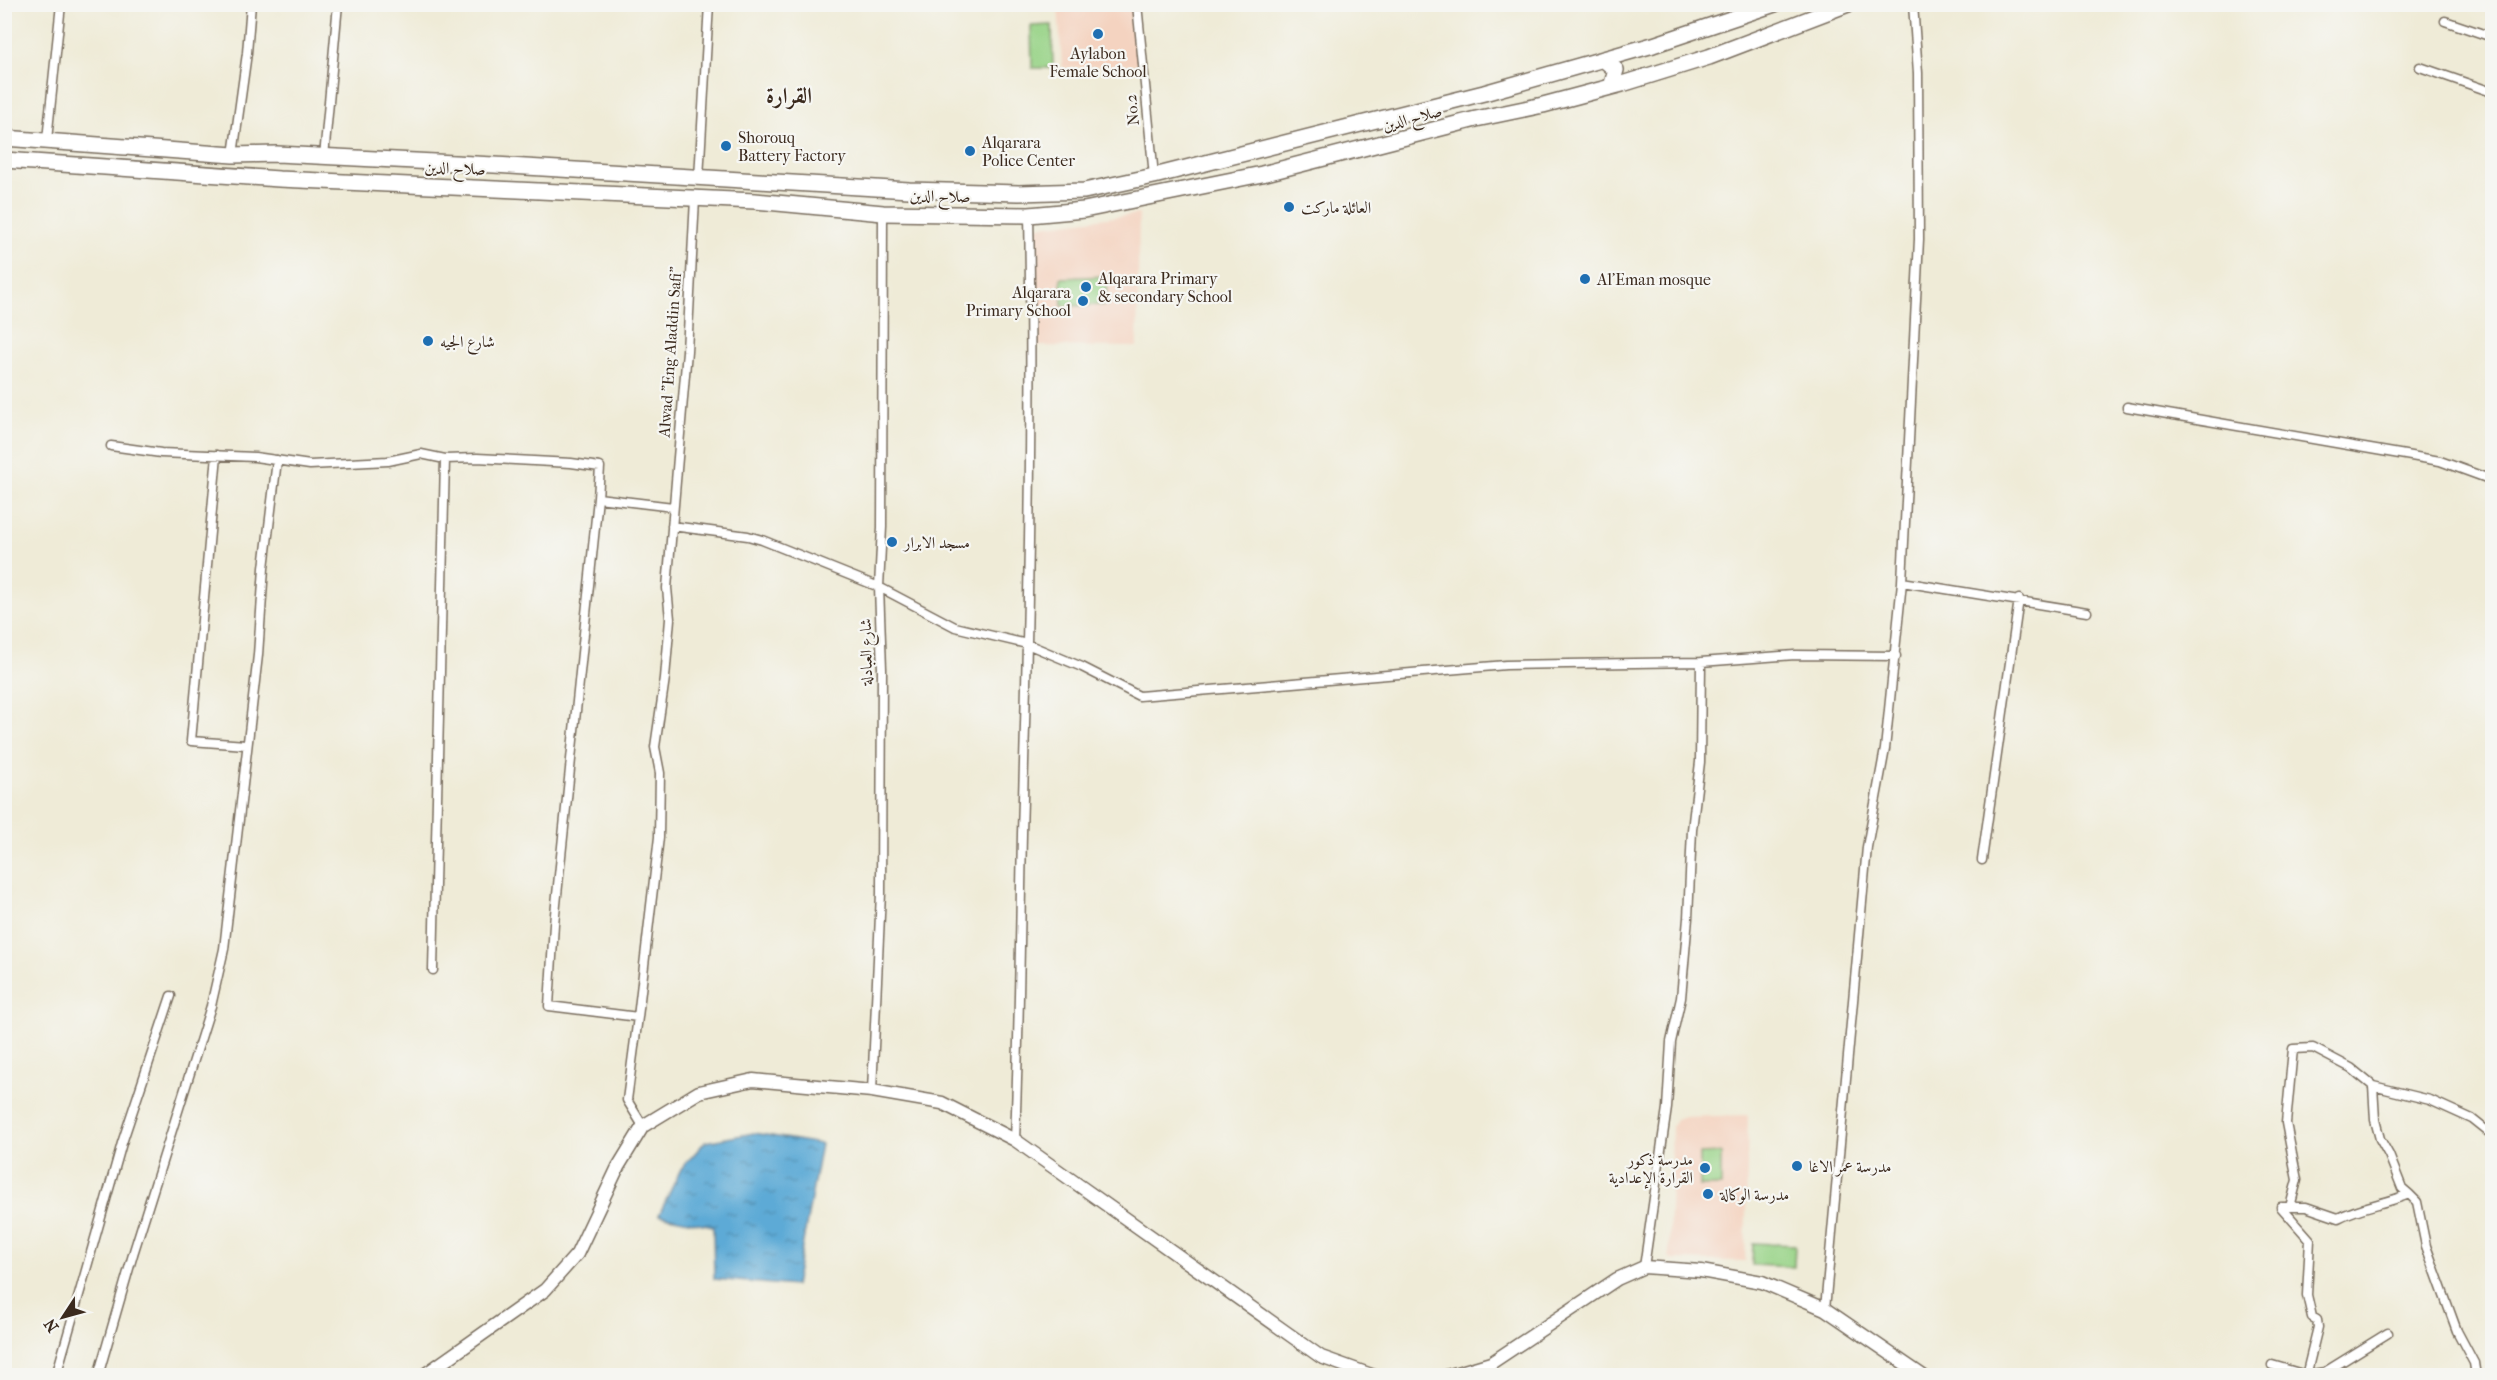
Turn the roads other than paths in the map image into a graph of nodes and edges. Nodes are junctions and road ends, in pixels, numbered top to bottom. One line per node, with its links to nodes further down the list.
1 (60, 4): 16 (street)
2 (251, 4): 18 (street)
3 (338, 4): 19 (street)
4 (709, 4): 23 (street)
5 (1137, 4): 21 (street, No.2)
6 (1775, 4): 11 (highway, صلاح الدين)
7 (1848, 4): 13 (highway, صلاح الدين)
8 (1913, 4): 40 (street)
9 (2445, 21): 10 (street)
10 (2493, 37)
11 (1603, 59): 13 (highway); 21 (highway, صلاح الدين)
12 (2420, 67): 14 (street)
13 (1611, 87): 30 (highway, صلاح الدين)
14 (2493, 92)
15 (4, 138): 16 (highway, صلاح الدين)
16 (47, 140): 18 (highway, صلاح الدين)
17 (277, 154): 18 (highway, صلاح الدين); 19 (highway, صلاح الدين); 22 (highway)
18 (233, 155)
19 (324, 157): 23 (highway, صلاح الدين)
20 (4, 160): 22 (highway, صلاح الدين)
21 (1154, 176): 25 (highway, صلاح الدين)
22 (271, 178): 26 (highway, صلاح الدين)
23 (699, 178): 24 (highway, صلاح الدين)
24 (795, 183): 25 (highway, صلاح الدين); 27 (highway)
25 (844, 186): 28 (highway)
26 (695, 199): 27 (highway, صلاح الدين); 38 (street, Alwad "Eng Aladdin Safi")
27 (792, 204): 28 (highway, صلاح الدين)
28 (843, 209): 29 (highway, صلاح الدين)
29 (883, 213): 30 (highway, صلاح الدين); 41 (street, شارع العبادلة)
30 (1029, 215): 44 (street)
31 (2127, 407): 36 (street)
32 (111, 446): 33 (street)
33 (217, 455): 35 (street); 47 (street)
34 (445, 459): 35 (street); 37 (street); 49 (street)
35 (277, 460): 47 (street)
36 (2493, 480)
37 (598, 498): 38 (street); 51 (street)
38 (674, 507): 39 (street, Alwad "Eng Aladdin Safi")
39 (672, 526): 41 (street); 51 (street, Alwad "Eng Aladdin Safi")
40 (1902, 582): 42 (street); 45 (street)
41 (879, 587): 44 (street); 53 (street, شارع العبادلة)
42 (2019, 599): 43 (street); 48 (street)
43 (2087, 612)
44 (1027, 644): 46 (street); 56 (street)
45 (1896, 656): 46 (street); 60 (street)
46 (1701, 662): 59 (street)
47 (246, 746): 65 (street)
48 (1982, 860)
49 (433, 970)
50 (171, 996): 64 (street)
51 (638, 1017): 54 (street, Alwad "Eng Aladdin Safi")
52 (2373, 1086): 55 (street); 57 (street); 58 (street)
53 (872, 1091): 54 (street); 56 (street)
54 (643, 1126): 66 (street)
55 (2493, 1135)
56 (1015, 1140): 67 (street)
57 (2409, 1194): 58 (street); 70 (street)
58 (2290, 1207): 63 (street)
59 (1644, 1267): 60 (street); 68 (street)
60 (1825, 1309): 69 (street)
61 (2388, 1333): 63 (street)
62 (2272, 1365): 63 (street)
63 (2306, 1375)
64 (56, 1376)
65 (98, 1376)
66 (423, 1376)
67 (1374, 1376)
68 (1447, 1376)
69 (1923, 1376)
70 (2476, 1376)

